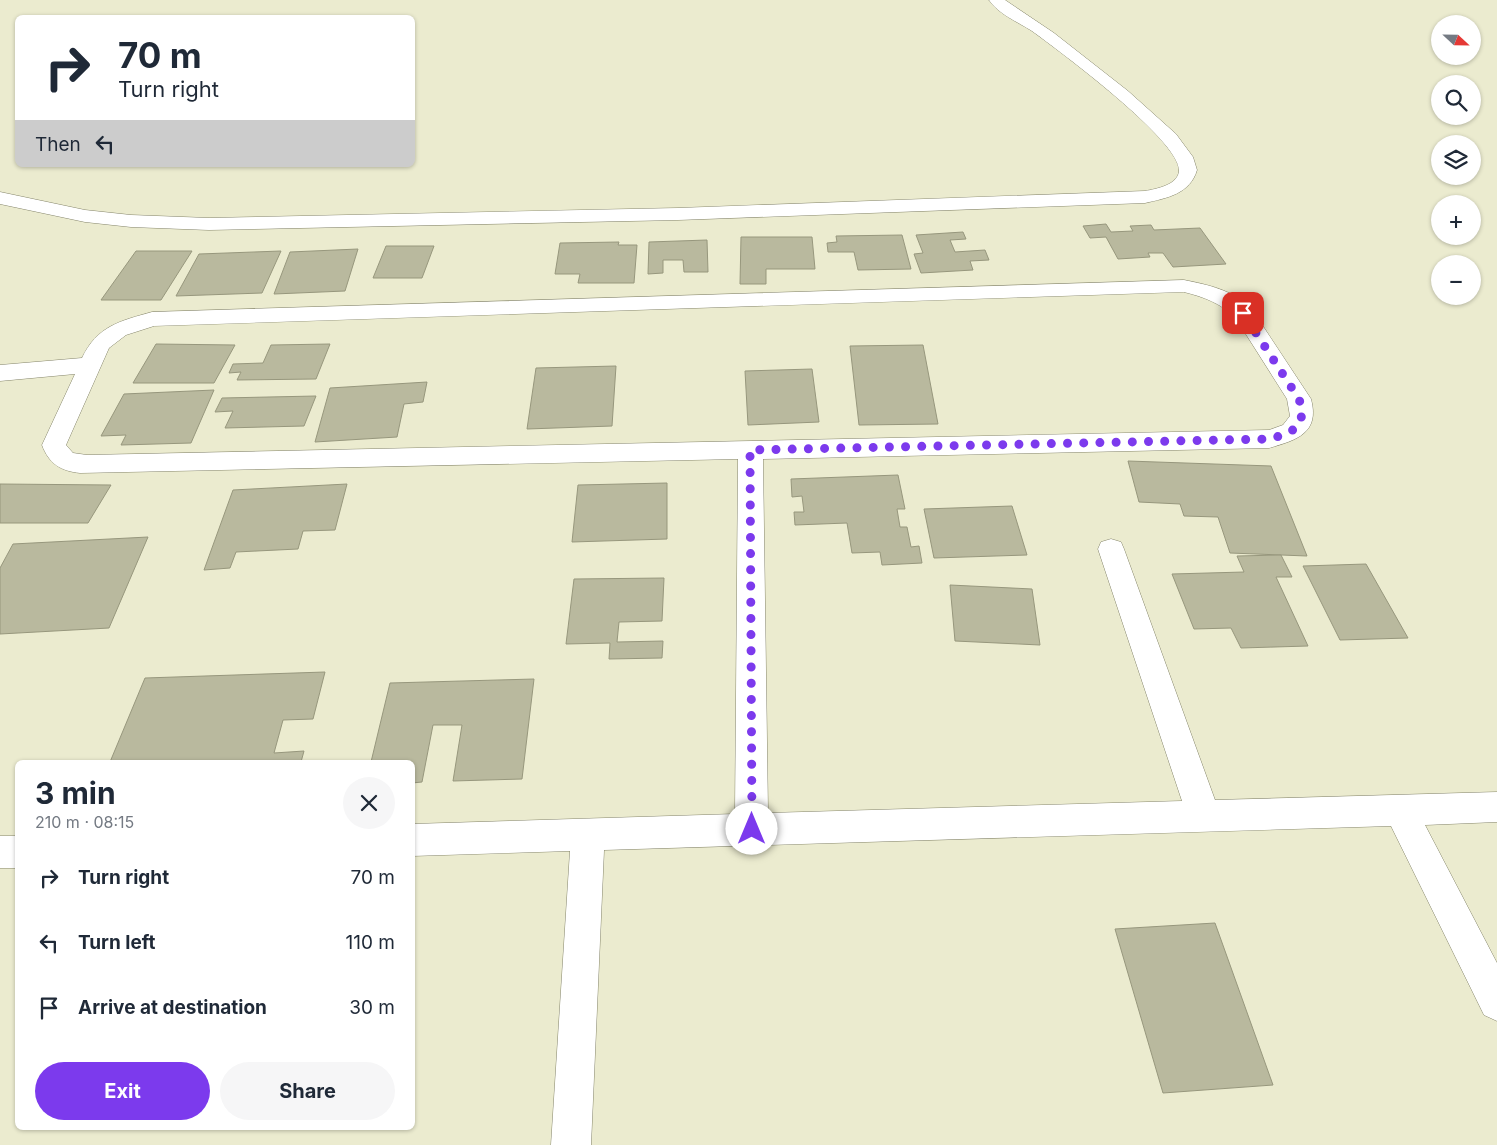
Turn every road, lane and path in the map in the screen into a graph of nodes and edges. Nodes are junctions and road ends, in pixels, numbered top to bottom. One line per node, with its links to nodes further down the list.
1 (996, 0): 2 (street)
2 (0, 198)
3 (88, 365): 4 (street); 5 (street); 5 (street)
4 (0, 373)
5 (750, 450): 10 (street)
6 (1111, 549): 9 (street)
7 (1497, 807): 8 (street)
8 (1400, 810): 9 (street); 15 (street)
9 (1204, 816): 10 (street)
10 (752, 829): 11 (street)
11 (588, 834): 12 (street); 16 (street)
12 (415, 840)
13 (0, 852): 14 (street)
14 (15, 852)
15 (1497, 1002)
16 (571, 1145)

